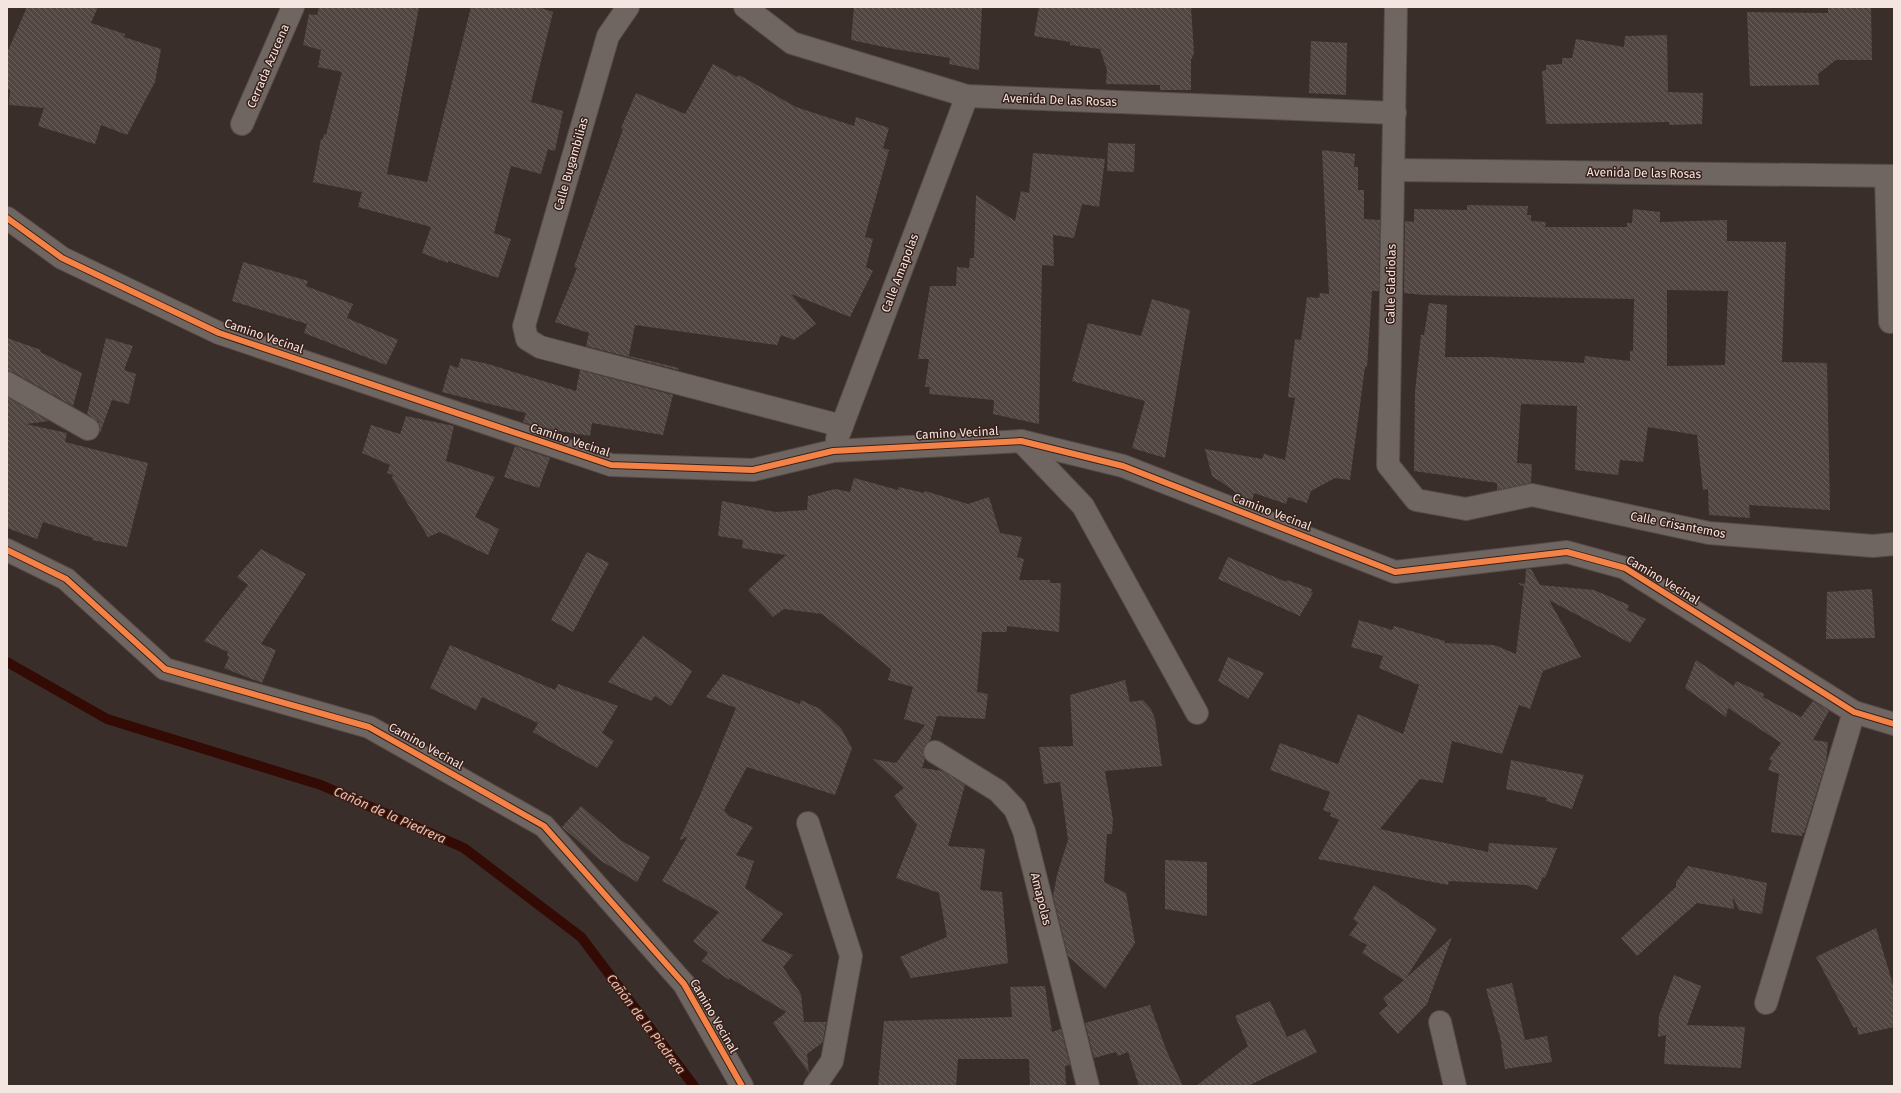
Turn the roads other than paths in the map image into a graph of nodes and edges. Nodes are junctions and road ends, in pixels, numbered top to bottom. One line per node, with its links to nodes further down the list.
1 (293, 7): 7 (street, Cerrada Azucena)
2 (628, 7): 13 (street, Calle Bugambilias)
3 (745, 7): 5 (street, Avenida De las Rosas)
4 (1396, 7): 6 (street, Calle Gladiolas)
5 (967, 96): 6 (street, Avenida De las Rosas); 13 (street, Calle Amapolas)
6 (1395, 113): 8 (street, Calle Gladiolas)
7 (242, 124)
8 (1393, 170): 9 (street, Avenida De las Rosas); 17 (street, Calle Gladiolas)
9 (1890, 176): 11 (street)
10 (7, 218): 16 (street, Camino Vecinal)
11 (1890, 322)
12 (7, 383): 14 (street)
13 (842, 426): 16 (street, Calle Amapolas)
14 (88, 429)
15 (1021, 441): 16 (street, Camino Vecinal); 20 (street, Camino Vecinal); 21 (street)
16 (833, 451)
17 (1466, 509): 18 (street, Calle Crisantemos)
18 (1894, 544)
19 (7, 550): 27 (street, Camino Vecinal)
20 (1854, 712): 22 (street, Camino Vecinal); 25 (street)
21 (1197, 713)
22 (1894, 724)
23 (935, 752): 29 (street, Amapolas)
24 (808, 823): 28 (street)
25 (1766, 1003)
26 (1440, 1022): 30 (street)
27 (742, 1086)
28 (815, 1086)
29 (1088, 1086)
30 (1455, 1086)

